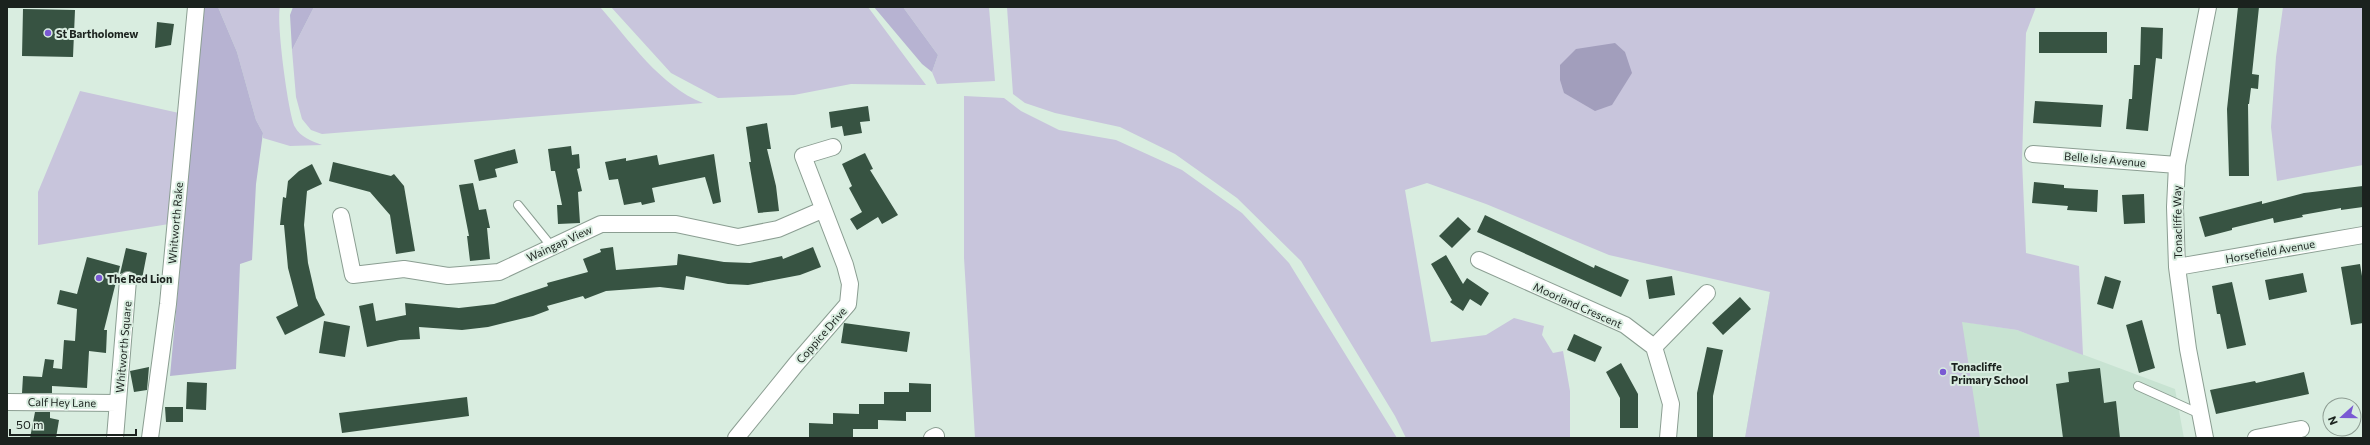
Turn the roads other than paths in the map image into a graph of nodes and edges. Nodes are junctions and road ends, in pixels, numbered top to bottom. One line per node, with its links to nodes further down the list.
1 (196, 7): 22 (street, Whitworth Rake)
2 (2208, 7): 5 (street, Tonacliffe Way)
3 (833, 147): 7 (street, Coppice Drive)
4 (2033, 154): 5 (street, Belle Isle Avenue)
5 (2177, 165): 12 (street, Tonacliffe Way)
6 (518, 205): 10 (lane)
7 (822, 210): 10 (street, Waingap View); 23 (street, Coppice Drive)
8 (341, 216): 10 (street, Waingap View)
9 (2363, 235): 12 (street, Horsefield Avenue)
10 (552, 247)
11 (1479, 260): 15 (street, Moorland Crescent)
12 (2177, 267): 19 (street, Tonacliffe Way)
13 (128, 280): 18 (street, Whitworth Square)
14 (1707, 294): 15 (street)
15 (1654, 347): 24 (street)
16 (2138, 386): 19 (lane)
17 (7, 402): 18 (street, Calf Hey Lane)
18 (118, 403): 21 (street, Whitworth Square)
19 (2200, 414): 25 (street, Tonacliffe Way)
20 (2301, 429): 26 (street)
21 (115, 438)
22 (150, 438)
23 (736, 438)
24 (1668, 438)
25 (2205, 438)
26 (2258, 438)

